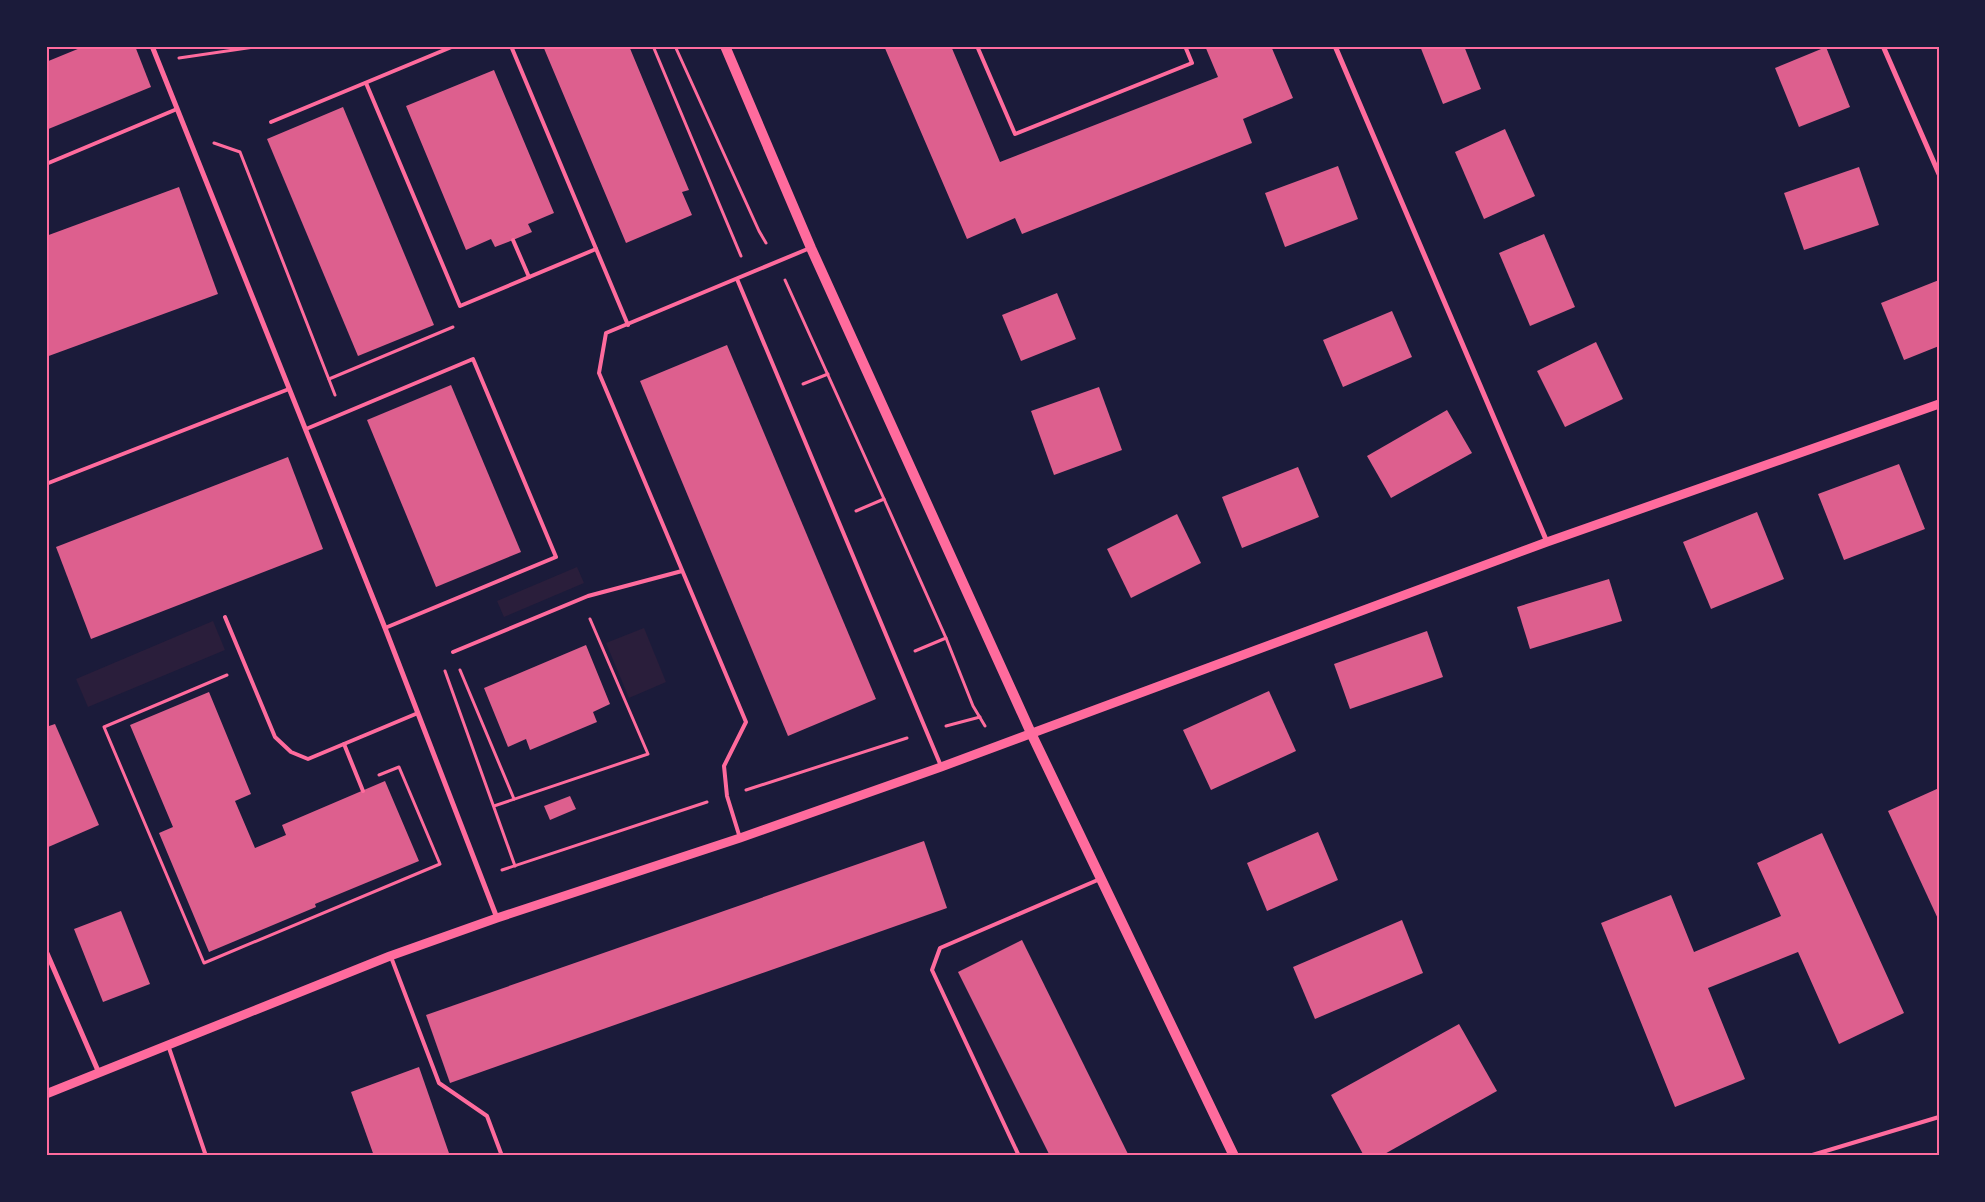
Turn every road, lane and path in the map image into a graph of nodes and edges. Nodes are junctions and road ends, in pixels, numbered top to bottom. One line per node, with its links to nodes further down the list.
1 (152, 46): 16 (street)
2 (261, 46): 13 (path)
3 (454, 46): 15 (lane)
4 (511, 46): 23 (lane)
5 (653, 46): 25 (path)
6 (675, 46): 24 (path)
7 (977, 46): 8 (lane)
8 (1185, 46)
9 (1335, 46): 38 (street)
10 (1883, 46): 20 (street)
11 (726, 47): 22 (main road)
12 (176, 52): 13 (path)
13 (178, 58): 14 (path)
14 (181, 67)
15 (366, 83): 17 (lane); 28 (lane)
16 (177, 109): 19 (lane); 31 (street)
17 (272, 122)
18 (212, 142): 30 (path)
19 (46, 164)
20 (1939, 174)
21 (513, 240): 26 (lane)
22 (812, 248): 24 (lane); 49 (main road)
23 (596, 249): 26 (lane); 29 (lane)
24 (778, 262): 25 (lane); 36 (path)
25 (749, 274): 27 (lane)
26 (529, 277): 28 (lane)
27 (737, 279): 29 (lane); 37 (lane)
28 (460, 306): 30 (path)
29 (628, 325): 39 (lane)
30 (329, 379): 33 (path)
31 (289, 389): 34 (street); 35 (lane)
32 (1939, 404): 38 (street)
33 (343, 414): 34 (lane); 42 (lane)
34 (306, 429): 42 (street)
35 (46, 484)
36 (884, 499): 37 (path); 43 (path)
37 (837, 519): 45 (lane)
38 (1547, 542): 49 (street)
39 (682, 571): 40 (lane); 57 (lane)
40 (582, 598): 44 (lane); 55 (path)
41 (225, 616): 46 (lane)
42 (385, 628): 48 (street)
43 (946, 638): 45 (path); 51 (path)
44 (453, 652): 55 (path)
45 (896, 658): 52 (lane)
46 (246, 667): 50 (lane); 53 (path)
47 (444, 668): 56 (path)
48 (418, 713): 50 (lane); 60 (street)
49 (1031, 732): 51 (street); 59 (main road)
50 (344, 744): 53 (lane)
51 (996, 746): 52 (street)
52 (941, 767): 57 (street)
53 (360, 783): 54 (lane)
54 (363, 791)
55 (514, 799): 56 (path)
56 (494, 806): 58 (path)
57 (740, 838): 60 (street)
58 (516, 866)
59 (1100, 879): 69 (lane); 70 (main road)
60 (497, 918): 62 (street)
61 (46, 951): 64 (street)
62 (390, 956): 63 (street); 68 (lane)
63 (168, 1045): 64 (street); 67 (lane)
64 (99, 1073): 65 (street)
65 (46, 1094)
66 (1939, 1117): 71 (lane)
67 (206, 1156)
68 (502, 1156)
69 (1019, 1156)
70 (1234, 1156)
71 (1809, 1156)

